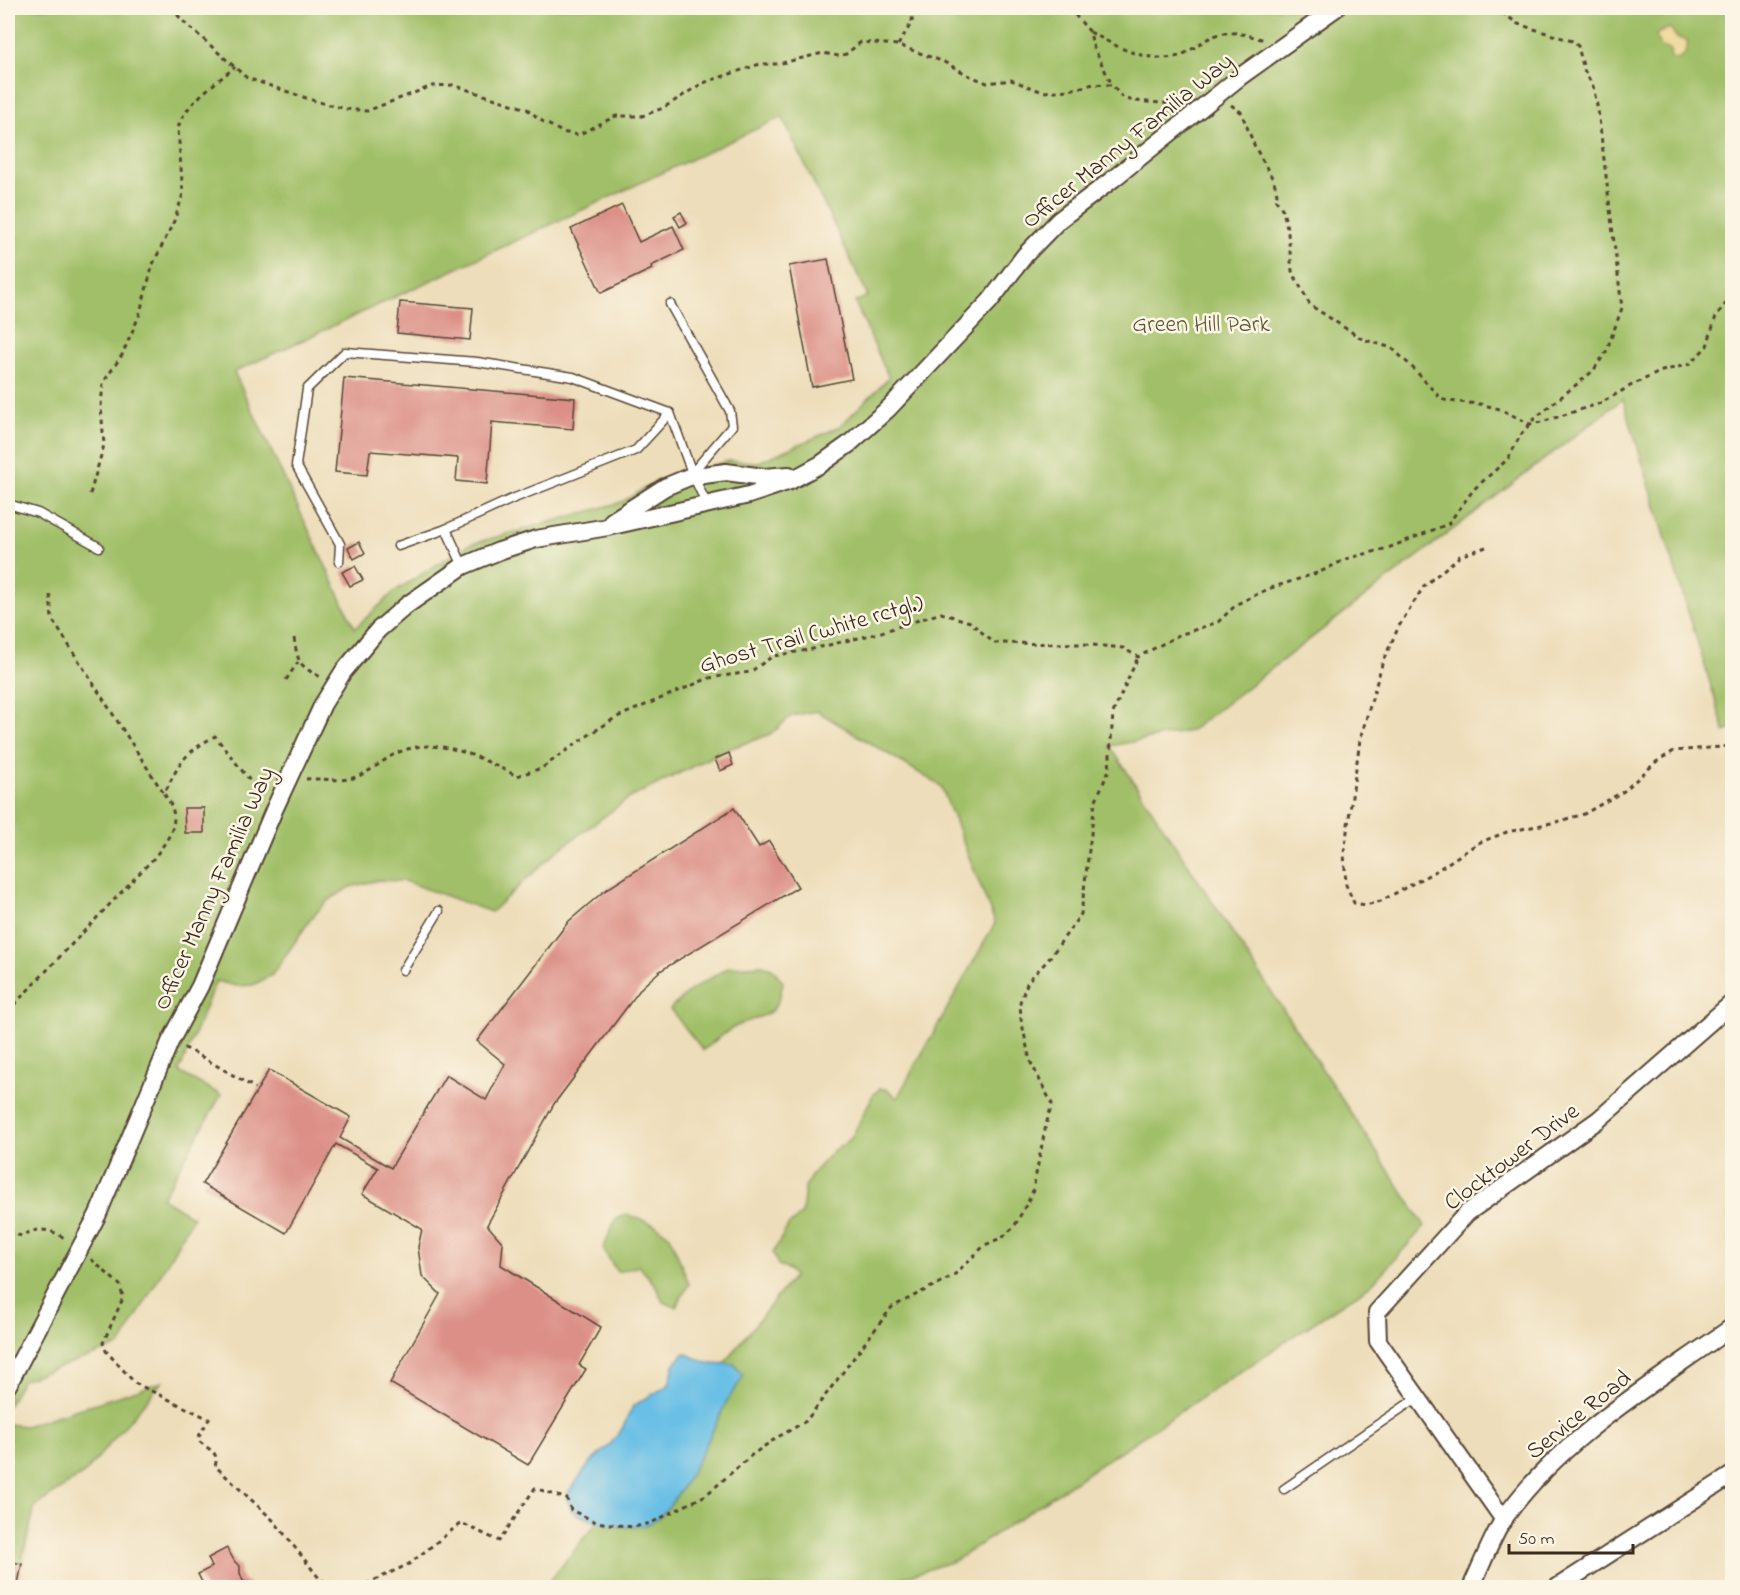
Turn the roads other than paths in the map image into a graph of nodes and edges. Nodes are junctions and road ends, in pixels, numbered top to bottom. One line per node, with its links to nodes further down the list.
1 (1336, 8): 4 (street, Officer Manny Familia Way)
2 (670, 304): 5 (lane)
3 (670, 413): 5 (lane); 8 (lane); 12 (lane)
4 (806, 472): 5 (street, Officer Manny Familia Way); 7 (street, Officer Manny Familia Way)
5 (693, 475): 7 (lane); 9 (street, Officer Manny Familia Way)
6 (8, 504): 11 (lane)
7 (707, 505): 9 (street, Officer Manny Familia Way)
8 (446, 530): 10 (lane); 13 (lane)
9 (583, 531): 13 (street, Officer Manny Familia Way)
10 (398, 546)
11 (99, 547)
12 (339, 562)
13 (463, 566): 18 (street, Officer Manny Familia Way)
14 (439, 910): 15 (lane)
15 (403, 970)
16 (1732, 1003): 19 (street, Clocktower Drive)
17 (1732, 1327): 22 (street, Service Road)
18 (8, 1385)
19 (1418, 1397): 21 (lane); 22 (street, Clocktower Drive)
20 (1732, 1475): 24 (street)
21 (1284, 1490)
22 (1504, 1520): 23 (street, Service Road)
23 (1473, 1583)
24 (1556, 1587)

